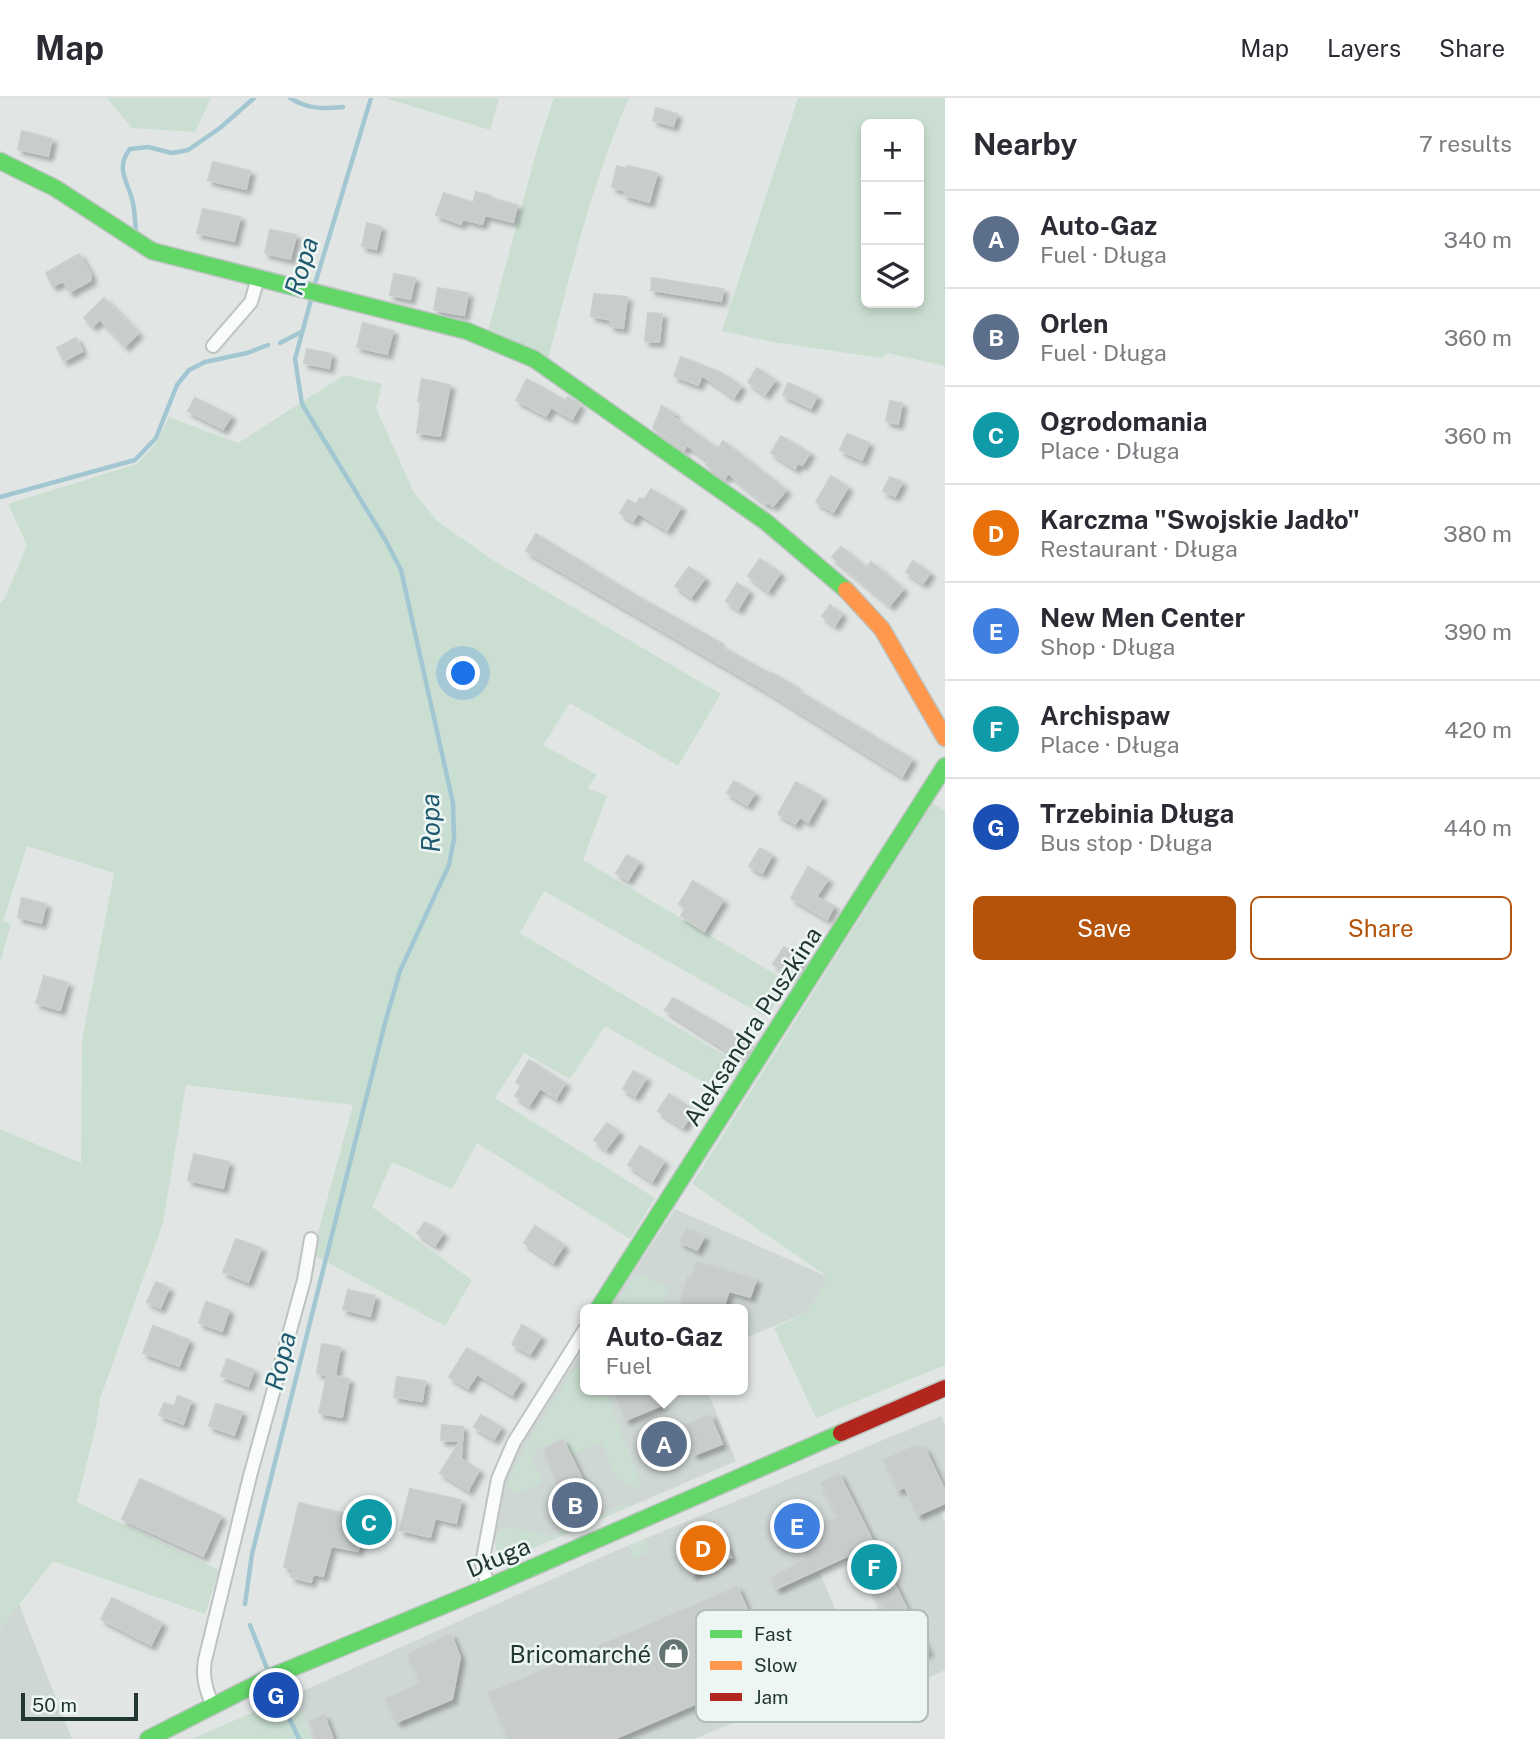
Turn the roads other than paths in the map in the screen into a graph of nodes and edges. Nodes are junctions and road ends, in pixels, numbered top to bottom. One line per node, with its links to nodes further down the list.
1 (0, 161): 2 (street)
2 (258, 278): 3 (street); 4 (street)
3 (213, 346)
4 (945, 738)
5 (945, 766): 7 (street, Aleksandra Puszkina)
6 (311, 1239): 11 (street)
7 (601, 1304)
8 (580, 1337): 10 (street)
9 (945, 1388): 10 (street, Długa)
10 (488, 1587): 11 (street, Długa)
11 (213, 1706): 12 (street, Długa)
12 (148, 1739)

